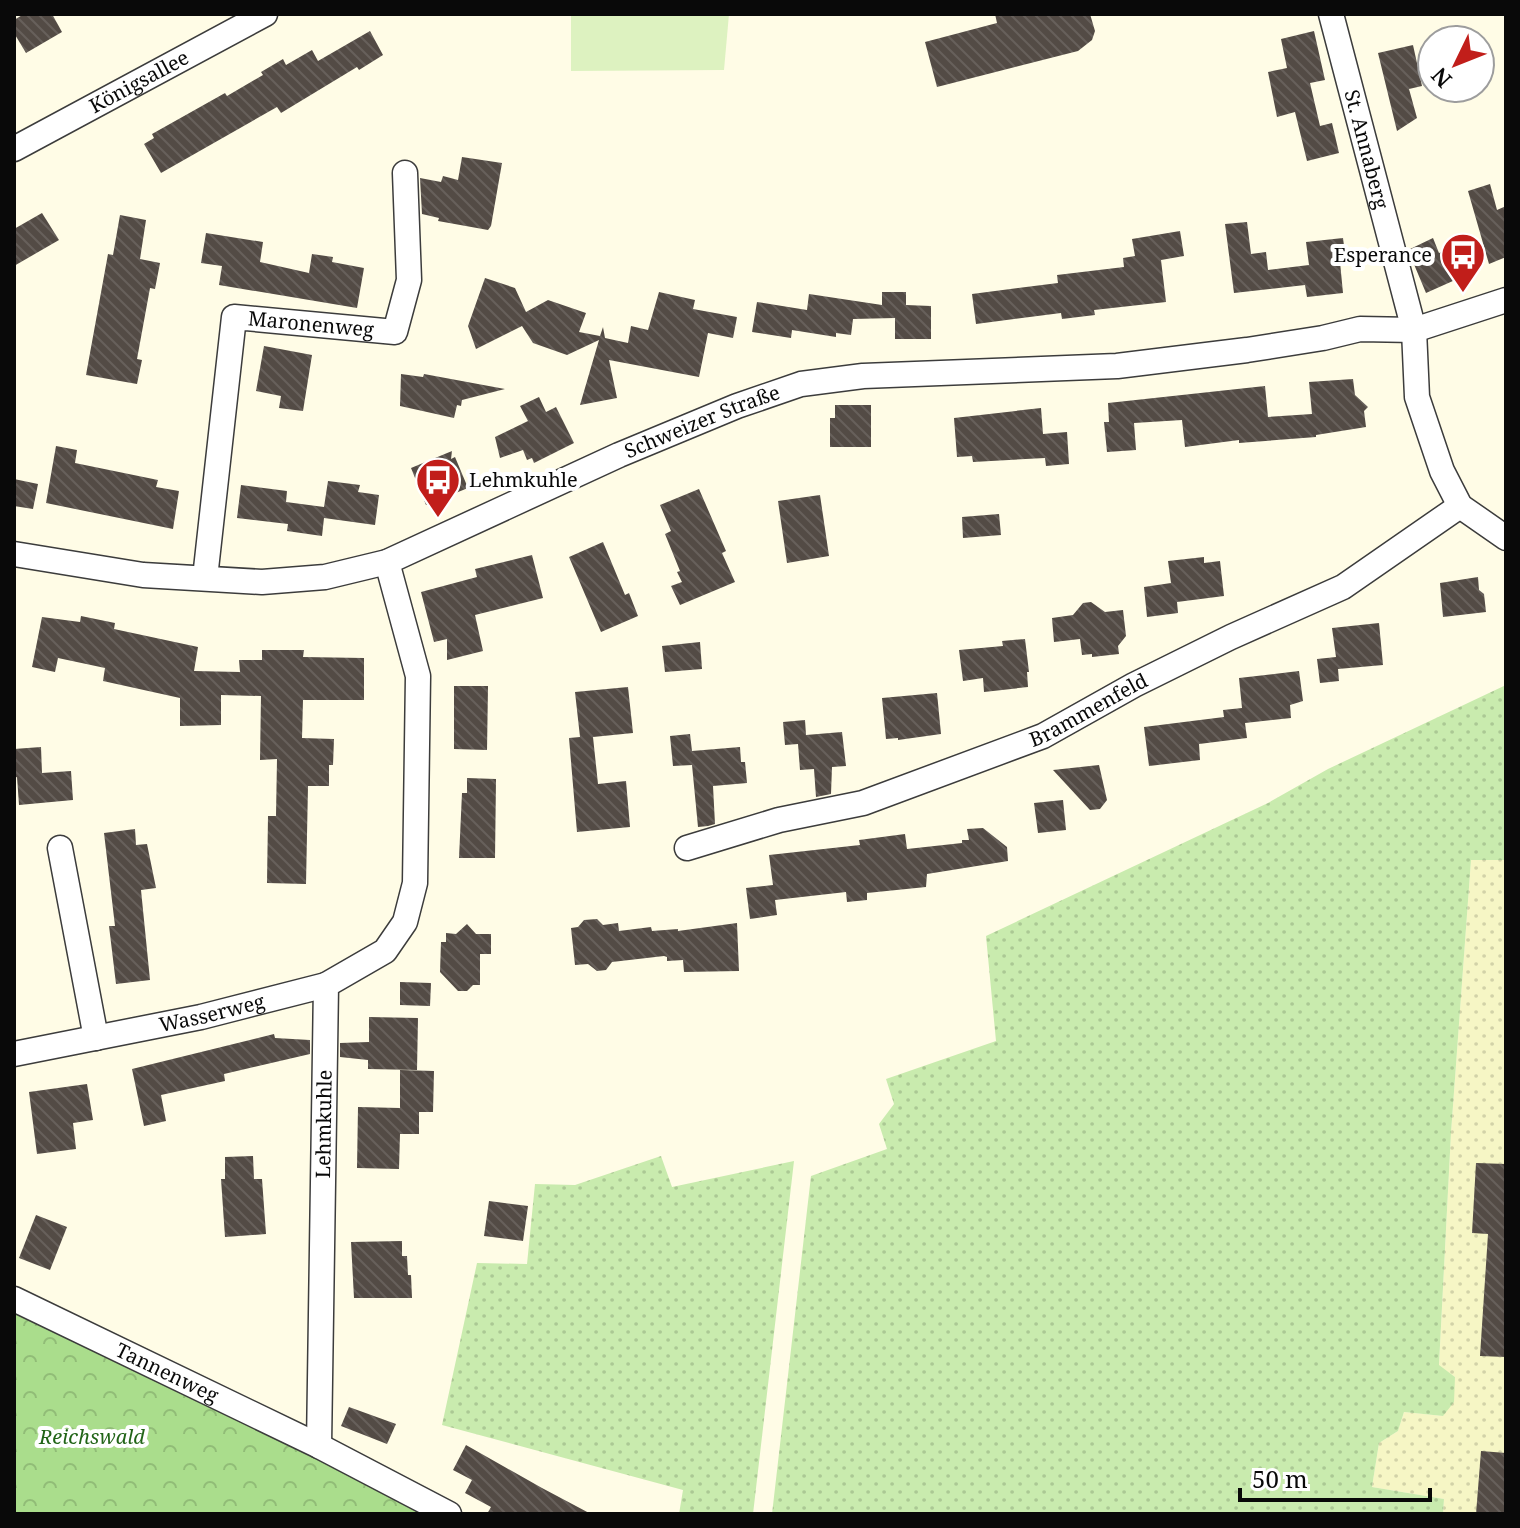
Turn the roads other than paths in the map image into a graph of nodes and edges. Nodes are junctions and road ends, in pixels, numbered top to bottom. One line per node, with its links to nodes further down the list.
1 (265, 14): 3 (street, Königsallee)
2 (1331, 14): 6 (street, St. Annaberg)
3 (14, 149)
4 (405, 173): 11 (street, Maronenweg)
5 (1506, 300): 6 (street, Schweizer Straße)
6 (1414, 330): 7 (street); 10 (street, Schweizer Straße)
7 (1460, 506): 8 (street); 13 (street, Brammenfeld)
8 (1506, 538)
9 (14, 554): 11 (street, Schweizer Straße)
10 (387, 562): 11 (street, Schweizer Straße); 14 (street)
11 (205, 578)
12 (60, 848): 15 (street)
13 (687, 848)
14 (326, 985): 15 (street, Wasserweg); 18 (street, Lehmkuhle)
15 (96, 1038): 16 (street, Wasserweg)
16 (14, 1054)
17 (14, 1299): 18 (street, Tannenweg)
18 (319, 1446): 19 (street, Tannenweg)
19 (449, 1514)

